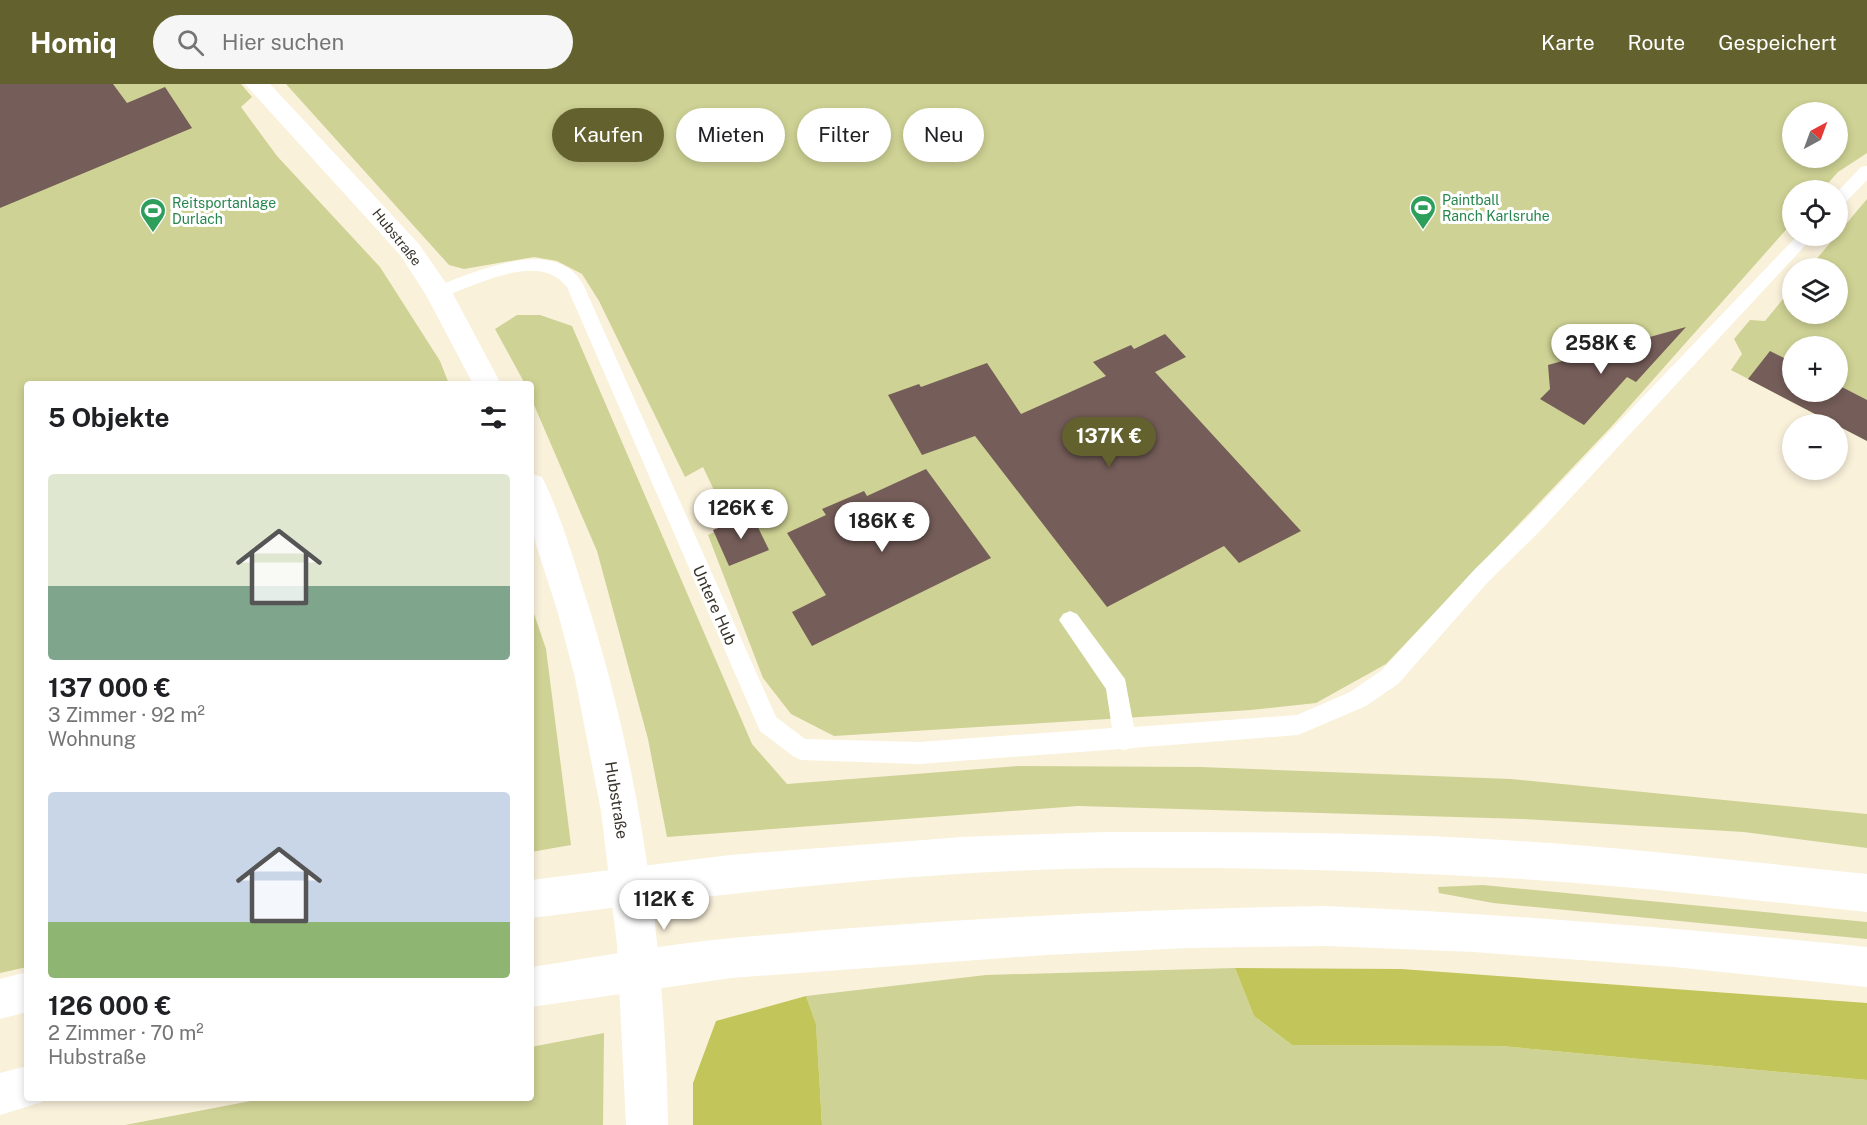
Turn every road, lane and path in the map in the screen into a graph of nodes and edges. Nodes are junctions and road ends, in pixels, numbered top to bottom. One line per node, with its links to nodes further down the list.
1 (257, 84): 5 (main road, Hubstraße)
2 (1867, 171): 3 (lane)
3 (1848, 190)
4 (1797, 246): 9 (lane, Untere Hub)
5 (438, 292): 6 (main road, Hubstraße); 9 (lane, Untere Hub)
6 (485, 381)
7 (534, 494): 18 (main road, Hubstraße)
8 (1070, 620): 9 (lane)
9 (1125, 740)
10 (1867, 893): 11 (main road)
11 (534, 899)
12 (1867, 967): 13 (main road)
13 (534, 987)
14 (24, 993): 15 (main road)
15 (0, 999)
16 (24, 1088): 17 (main road)
17 (0, 1094)
18 (647, 1114)

